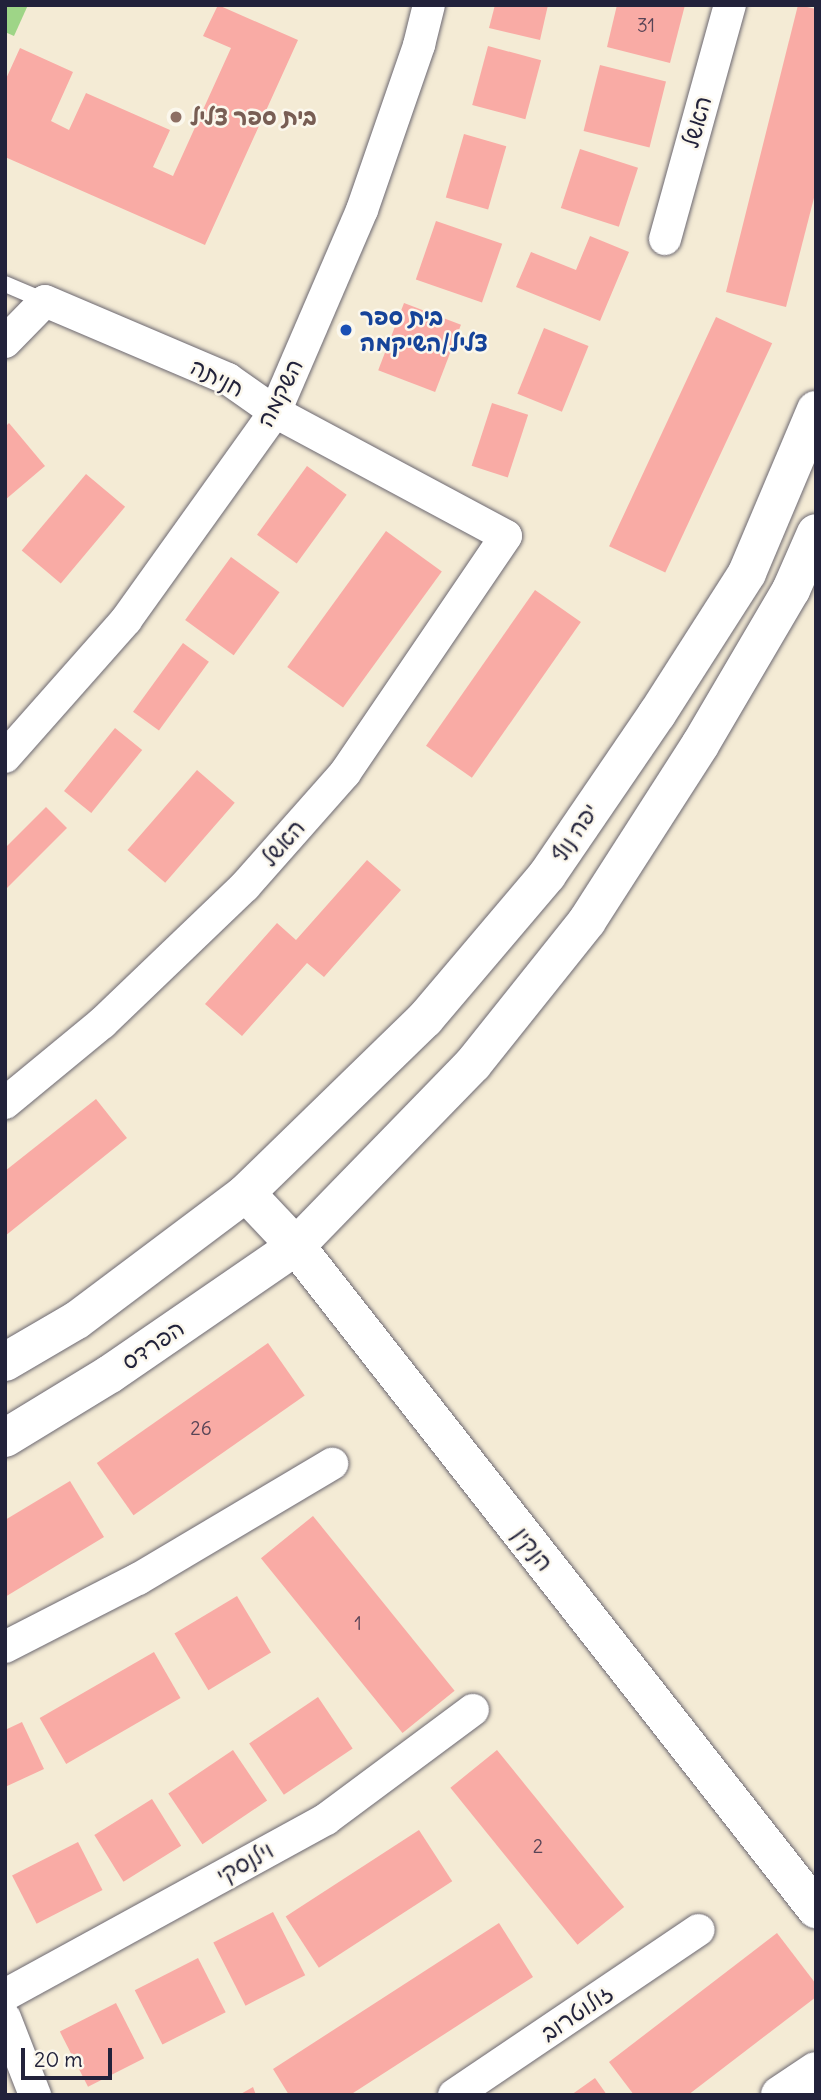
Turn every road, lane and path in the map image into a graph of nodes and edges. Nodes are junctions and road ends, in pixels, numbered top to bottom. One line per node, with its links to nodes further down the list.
1 (429, 5): 8 (street, השקמה)
2 (730, 5): 3 (street, האשל)
3 (665, 239)
4 (5, 284): 5 (lane)
5 (45, 301): 6 (street); 8 (street, חניתה)
6 (5, 342)
7 (816, 410): 13 (street, יפה נוף)
8 (275, 412): 10 (street, חניתה); 11 (street, השקמה)
9 (816, 533): 14 (street)
10 (506, 536): 12 (street, האשל)
11 (5, 757)
12 (5, 1103)
13 (246, 1192): 14 (street, הנקין); 15 (street)
14 (296, 1246): 16 (street, הפרדס); 20 (street, הנקין)
15 (5, 1362)
16 (5, 1438)
17 (332, 1464): 18 (street)
18 (5, 1647)
19 (472, 1710): 22 (street, וילנסקי)
20 (816, 1909)
21 (699, 1930): 26 (street, זולוטרוב)
22 (5, 1995)
23 (5, 2018): 25 (street)
24 (816, 2071): 27 (street)
25 (35, 2095)
26 (454, 2095)
27 (780, 2095)

